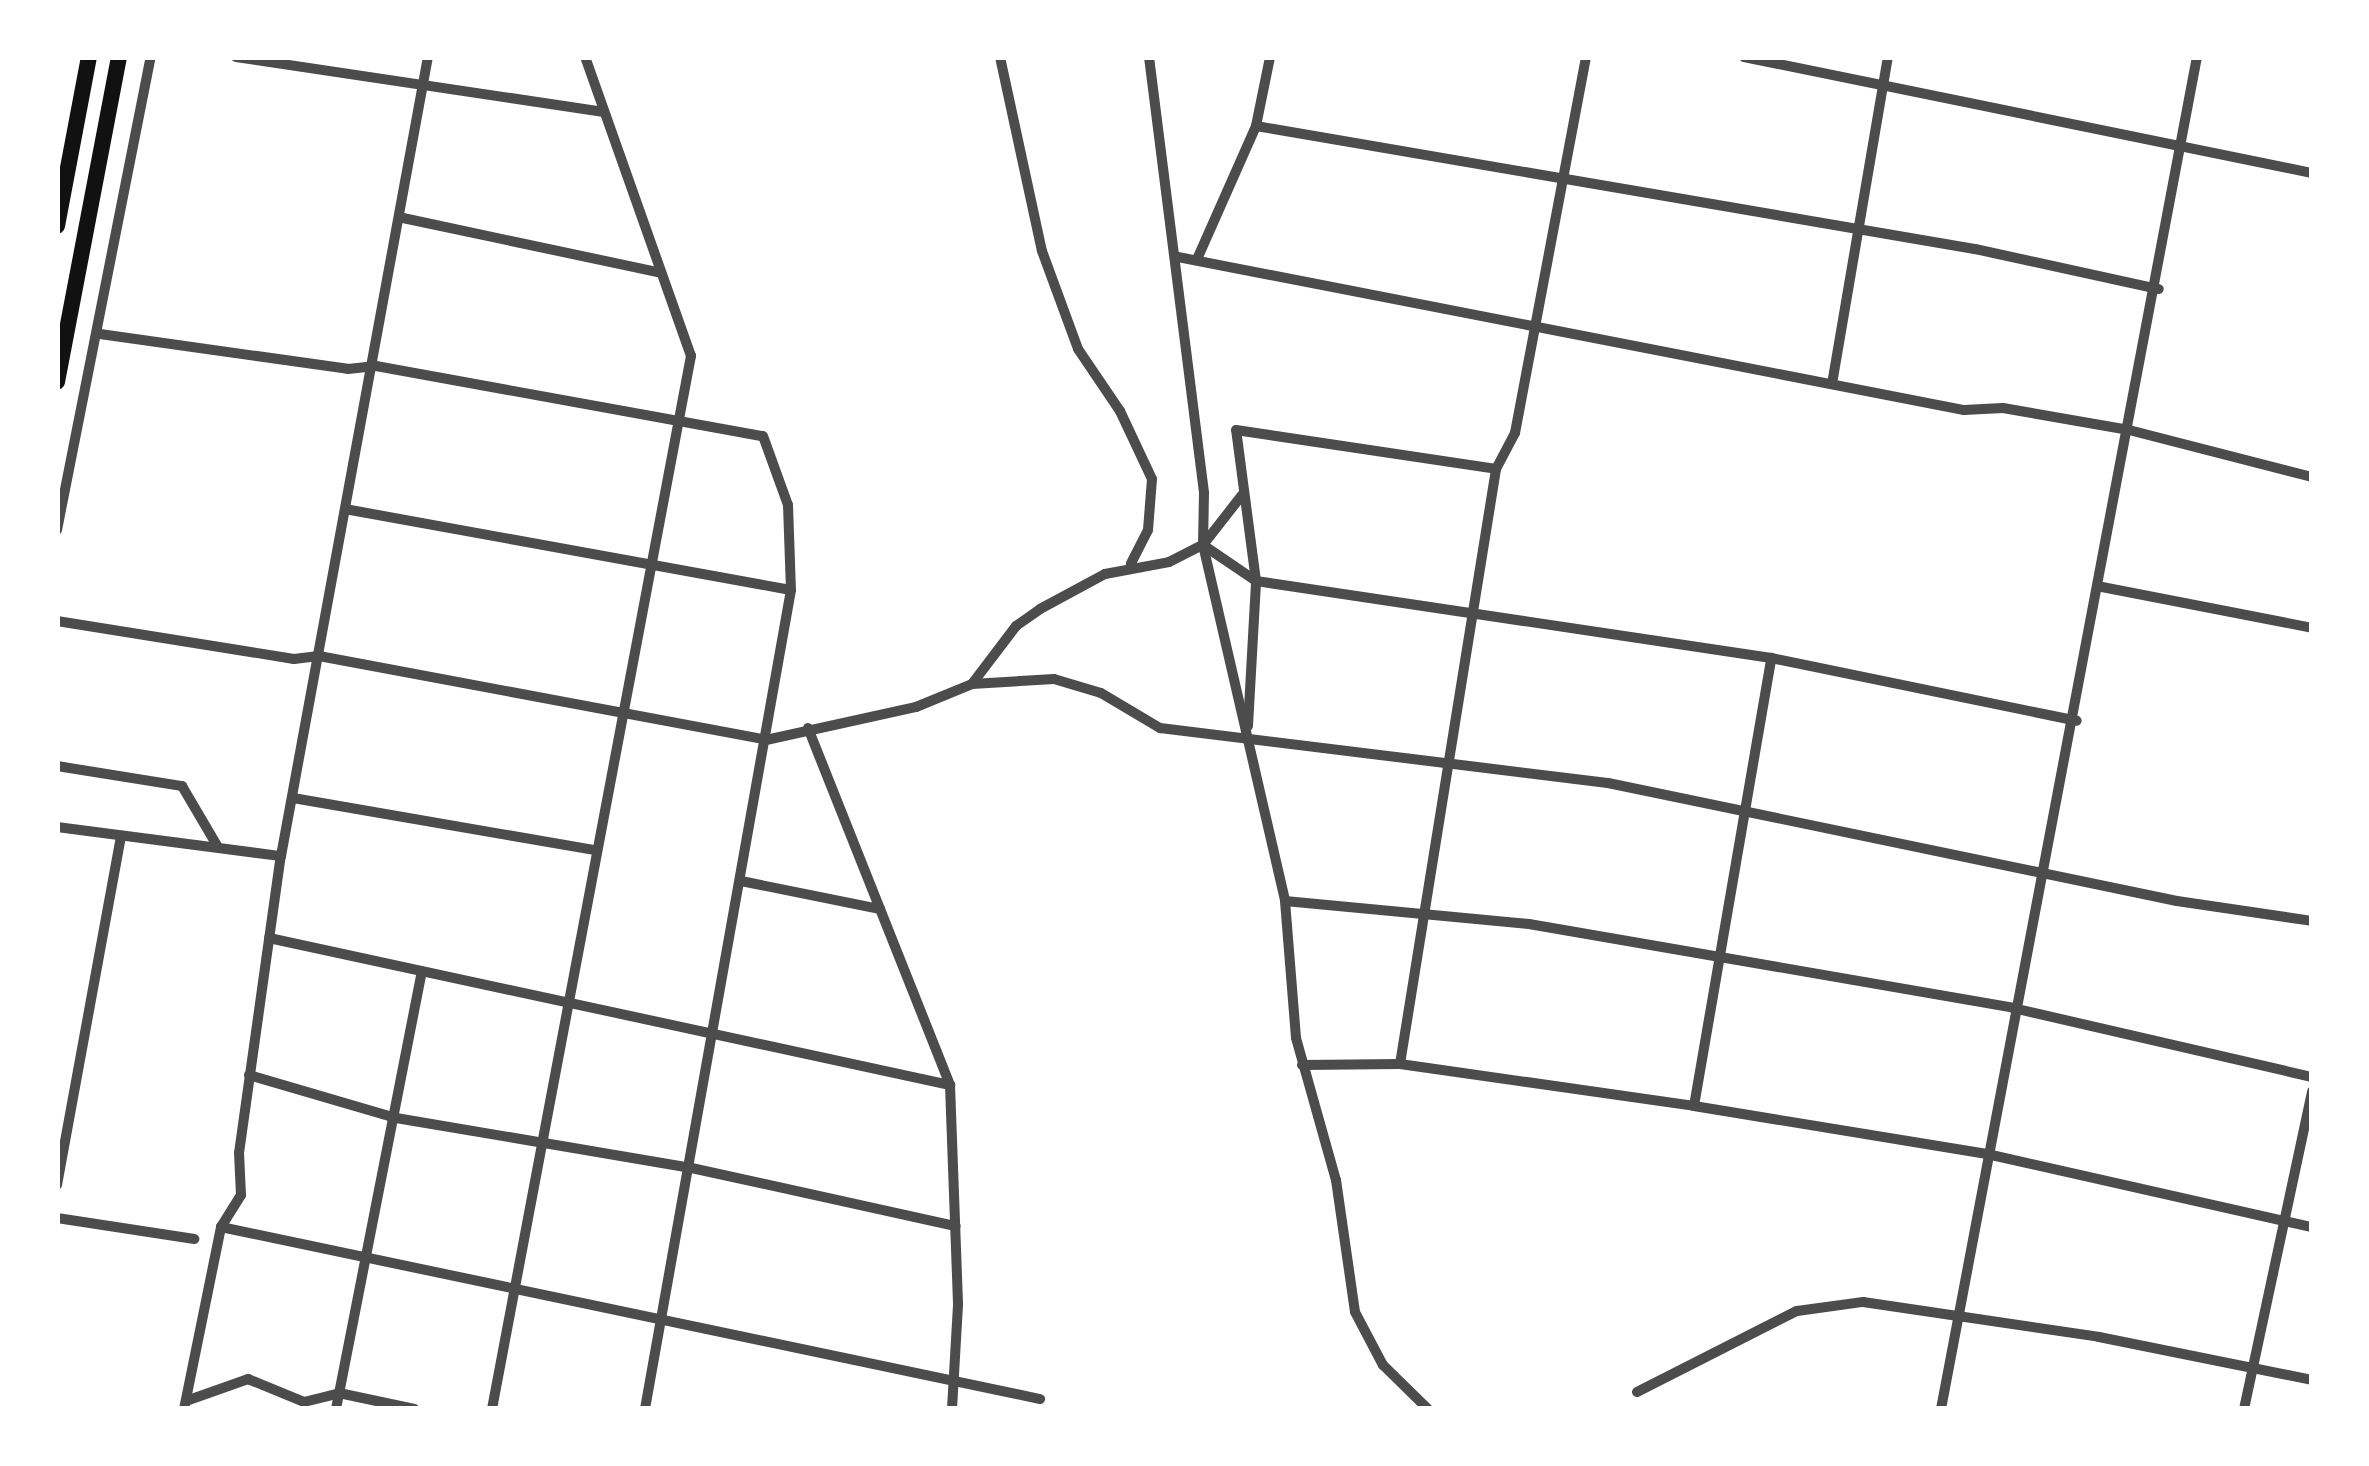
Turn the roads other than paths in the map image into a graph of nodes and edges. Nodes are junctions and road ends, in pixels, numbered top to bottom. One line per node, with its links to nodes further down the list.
1 (89, 57): 22 (main road)
2 (118, 57): 30 (main road)
3 (151, 57): 29 (street)
4 (236, 57): 14 (street)
5 (428, 57): 14 (street)
6 (585, 57): 16 (street)
7 (1000, 57): 44 (street)
8 (1149, 57): 25 (street)
9 (1270, 57): 17 (street)
10 (1586, 57): 20 (street)
11 (1744, 57): 15 (street)
12 (1888, 57): 15 (street)
13 (2197, 57): 18 (street)
14 (423, 79): 16 (street); 21 (street)
15 (1882, 82): 18 (street); 23 (street)
16 (604, 112): 26 (street)
17 (1256, 126): 20 (street); 24 (street)
18 (2181, 142): 19 (street); 27 (street)
19 (2312, 172)
20 (1562, 175): 23 (street); 28 (street)
21 (403, 218): 26 (street); 32 (street)
22 (57, 226)
23 (1859, 230): 27 (street); 34 (street)
24 (1198, 256): 25 (street); 28 (street)
25 (1178, 257): 42 (street)
26 (661, 273): 35 (street)
27 (2159, 289): 36 (street)
28 (1535, 321): 34 (street); 37 (street)
29 (100, 334): 31 (street); 32 (street)
30 (64, 347): 31 (street); 33 (main road)
31 (92, 349): 41 (street)
32 (376, 366): 35 (street); 40 (street)
33 (57, 382)
34 (1832, 384): 36 (street)
35 (677, 420): 43 (street); 47 (street)
36 (2129, 430): 38 (street); 46 (street)
37 (1496, 469): 39 (street); 48 (street)
38 (2312, 477)
39 (1242, 495): 42 (street); 45 (street)
40 (345, 509): 43 (street); 51 (street)
41 (57, 530)
42 (1203, 545): 44 (street); 45 (street); 57 (street)
43 (649, 560): 47 (street); 54 (street)
44 (1131, 565): 53 (street)
45 (1256, 581): 48 (street); 57 (street)
46 (2102, 587): 50 (street); 55 (street)
47 (791, 590): 58 (street)
48 (1474, 610): 52 (street); 59 (street)
49 (57, 621): 51 (street)
50 (2312, 628)
51 (319, 656): 54 (street); 61 (street)
52 (1771, 658): 55 (street); 62 (street)
53 (972, 684): 56 (street); 57 (street)
54 (624, 710): 58 (street); 66 (street)
55 (2077, 722): 68 (street)
56 (808, 728): 58 (street); 71 (street)
57 (1247, 735): 59 (street); 70 (street)
58 (766, 740): 69 (street)
59 (1448, 761): 62 (street); 72 (street)
60 (57, 766): 65 (street)
61 (293, 798): 66 (street); 67 (street)
62 (1747, 807): 68 (street); 75 (street)
63 (57, 827): 64 (street)
64 (121, 836): 65 (street); 91 (street)
65 (218, 848): 67 (street)
66 (594, 850): 77 (street)
67 (281, 856): 74 (street)
68 (2043, 875): 73 (street); 78 (street)
69 (741, 881): 71 (street); 79 (street)
70 (1285, 901): 72 (street); 80 (street)
71 (880, 908): 84 (street)
72 (1422, 914): 75 (street); 81 (street)
73 (2312, 922)
74 (269, 938): 76 (street); 82 (street)
75 (1718, 961): 78 (street); 86 (street)
76 (422, 971): 77 (street); 87 (street)
77 (568, 997): 79 (street); 88 (street)
78 (2013, 1008): 83 (street); 89 (street)
79 (717, 1029): 84 (street); 90 (street)
80 (1302, 1064): 81 (street); 114 (street)
81 (1400, 1064): 86 (street)
82 (249, 1075): 87 (street); 95 (street)
83 (2312, 1077)
84 (950, 1085): 94 (street)
85 (2312, 1091): 93 (street)
86 (1694, 1106): 89 (street)
87 (396, 1118): 88 (street); 98 (street)
88 (541, 1140): 90 (street); 99 (street)
89 (1987, 1154): 93 (street); 100 (street)
90 (688, 1167): 94 (street); 101 (street)
91 (57, 1185)
92 (57, 1218): 97 (street)
93 (2287, 1222): 96 (street); 102 (street)
94 (956, 1226): 104 (street)
95 (221, 1227): 98 (street); 108 (street)
96 (2312, 1227)
97 (194, 1239)
98 (367, 1258): 99 (street); 106 (street)
99 (519, 1290): 101 (street); 111 (street)
100 (1958, 1315): 102 (street); 105 (street); 115 (street)
101 (662, 1318): 104 (street); 112 (street)
102 (2256, 1369): 103 (street); 116 (street)
103 (2312, 1380)
104 (954, 1383): 107 (street); 113 (street)
105 (1636, 1392)
106 (339, 1393): 108 (street); 109 (street); 110 (street)
107 (1040, 1400)
108 (184, 1405)
109 (336, 1409)
110 (414, 1409)
111 (492, 1409)
112 (645, 1409)
113 (952, 1409)
114 (1428, 1409)
115 (1941, 1409)
116 (2244, 1409)

